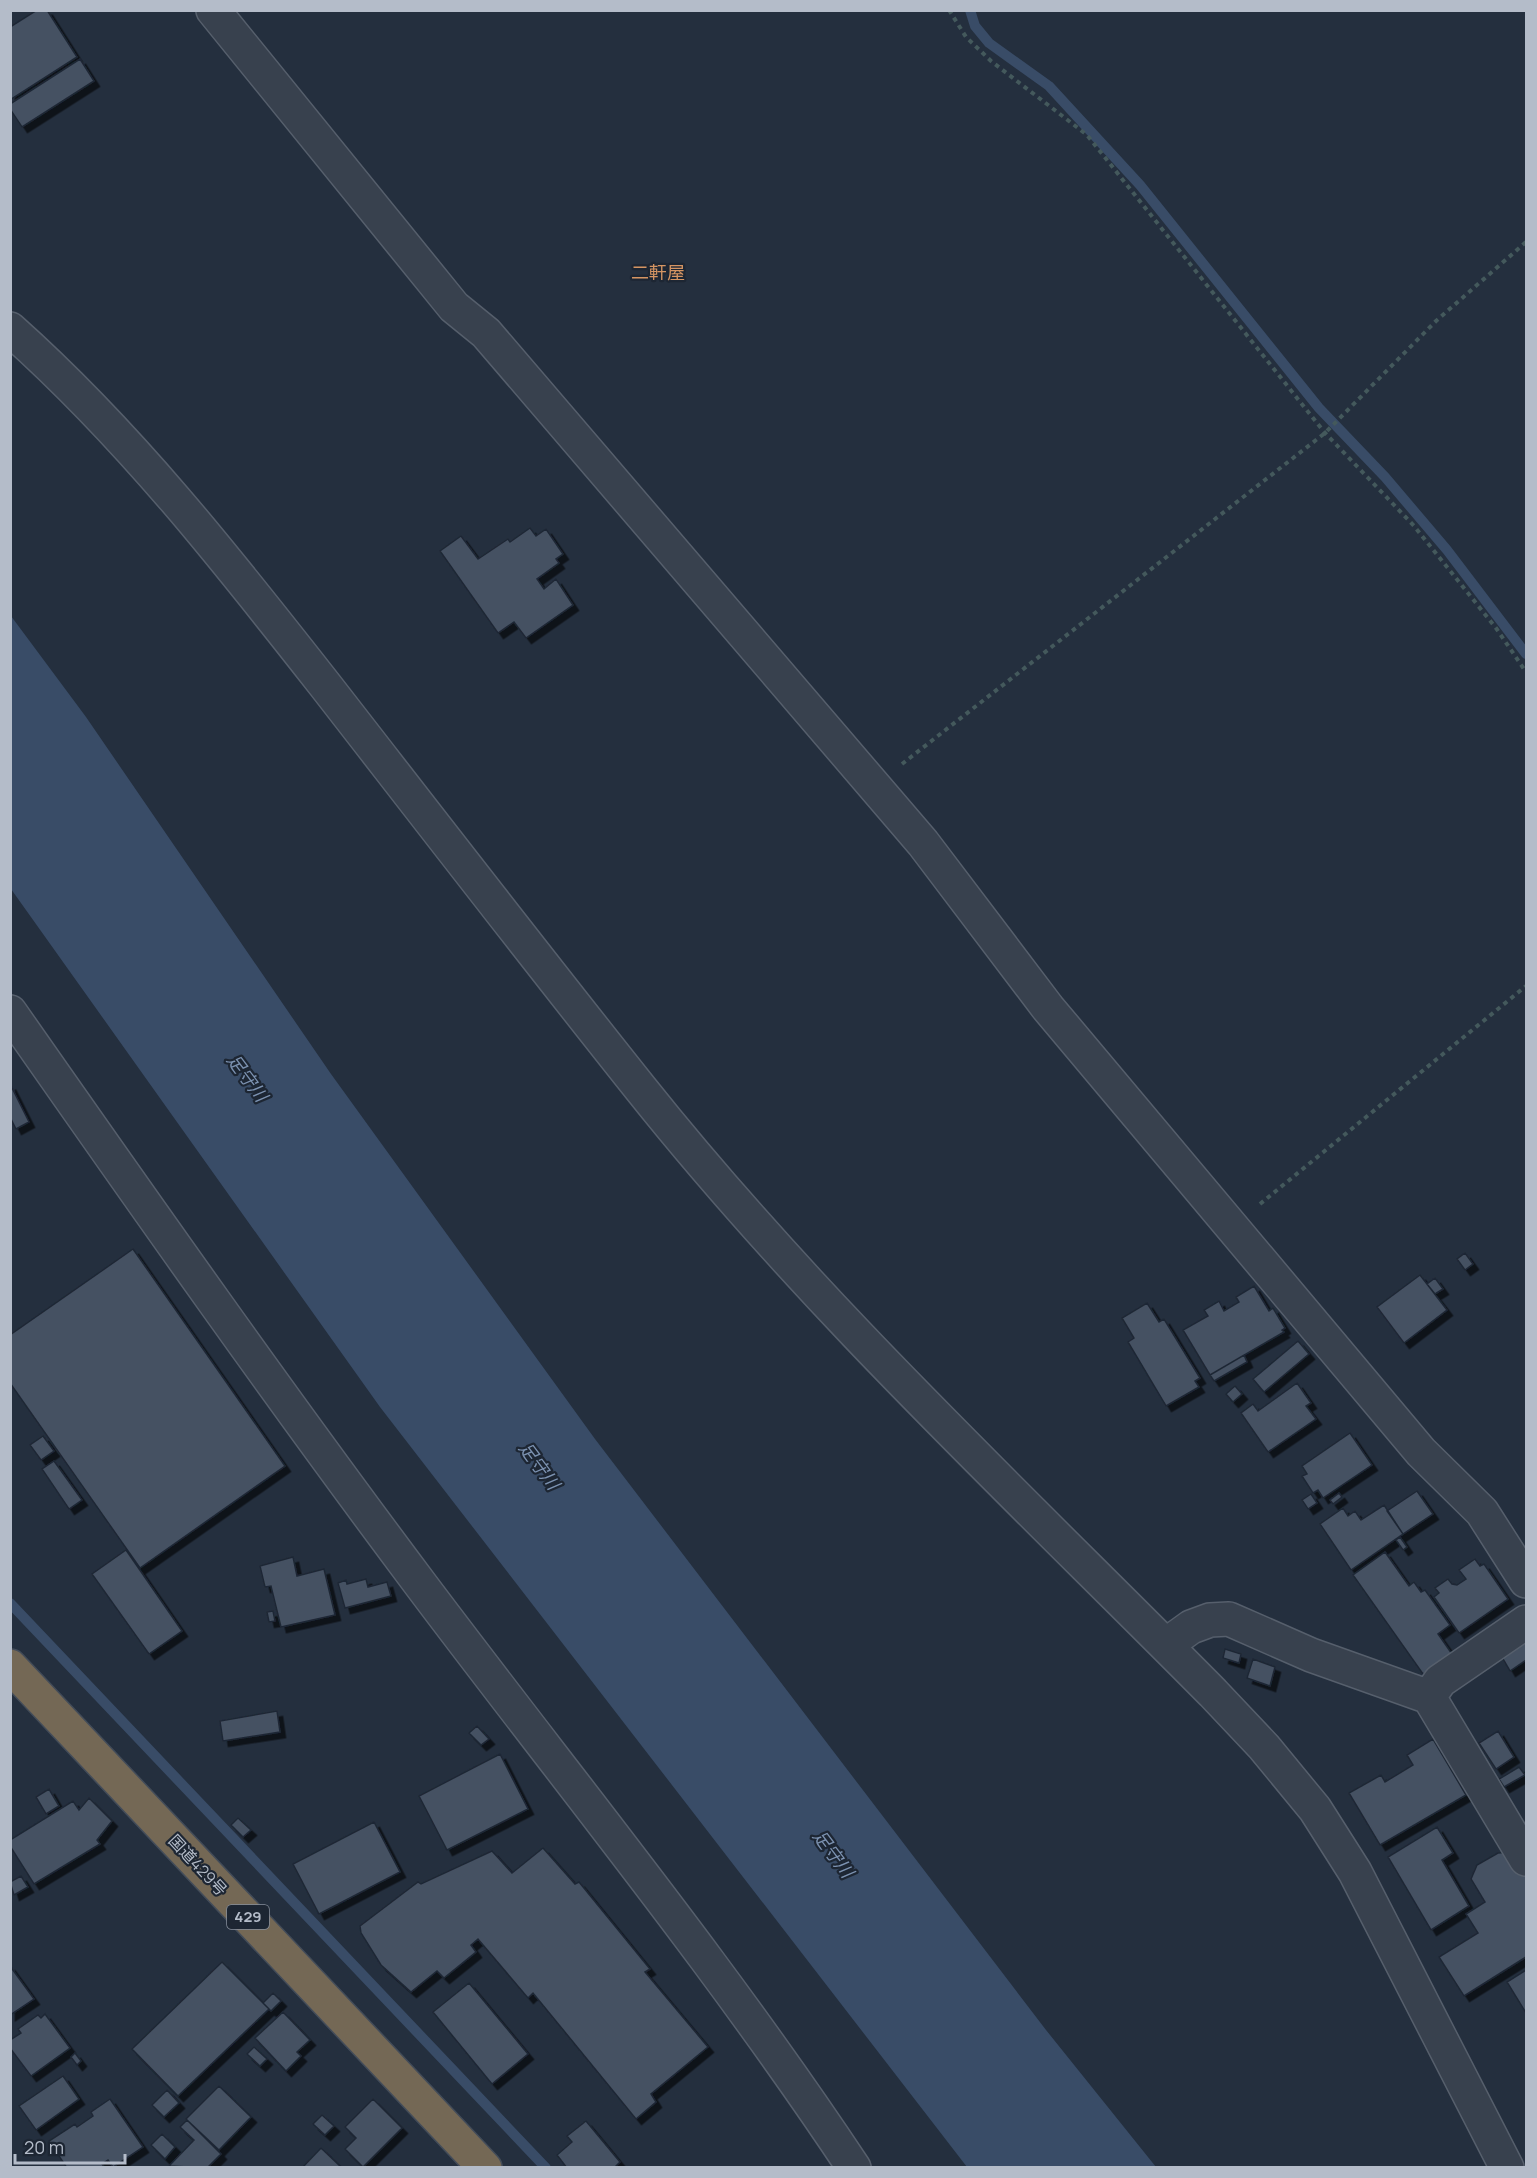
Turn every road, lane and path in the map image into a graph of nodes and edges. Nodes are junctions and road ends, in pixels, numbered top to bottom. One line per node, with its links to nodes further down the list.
1 (213, 10): 7 (street)
2 (949, 10): 5 (path)
3 (1527, 242): 5 (path)
4 (10, 329): 13 (street)
5 (1325, 433): 6 (path); 7 (path)
6 (1527, 672)
7 (874, 785): 10 (street)
8 (1527, 986): 10 (path)
9 (10, 1012): 18 (street)
10 (1233, 1227): 11 (street)
11 (1527, 1581)
12 (1527, 1622): 15 (street)
13 (1166, 1645): 15 (street); 19 (street)
14 (10, 1666): 17 (highway, 国道429号 / 429)
15 (1429, 1697): 16 (street)
16 (1527, 1859)
17 (485, 2168)
18 (854, 2168)
19 (1507, 2168)

